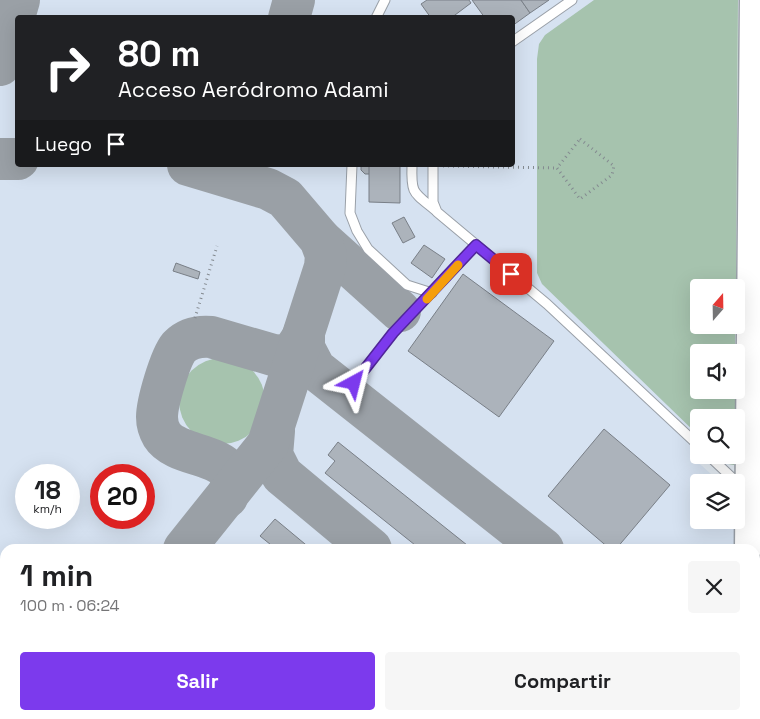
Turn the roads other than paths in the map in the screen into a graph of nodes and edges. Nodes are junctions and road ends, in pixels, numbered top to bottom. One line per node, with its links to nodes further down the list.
1 (384, 0): 4 (lane)
2 (572, 0): 5 (lane)
3 (753, 0): 15 (street)
4 (377, 15)
5 (515, 40)
6 (352, 167): 11 (lane)
7 (412, 167): 9 (lane)
8 (433, 167): 9 (lane)
9 (437, 212): 10 (lane)
10 (476, 245): 11 (lane); 13 (lane)
11 (432, 293): 12 (lane)
12 (354, 383)
13 (690, 438)
14 (717, 464): 15 (lane)
15 (748, 493): 16 (street)
16 (748, 544)

